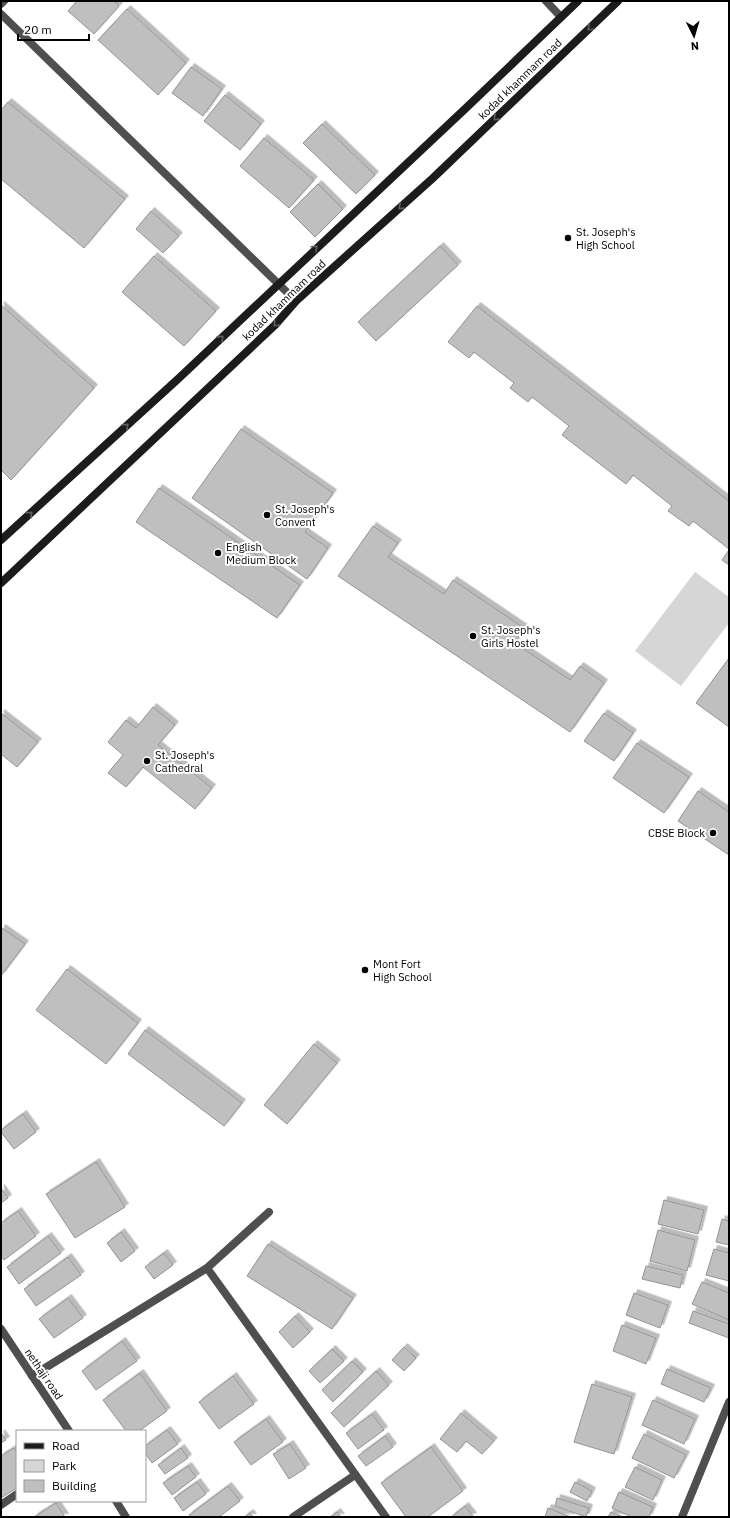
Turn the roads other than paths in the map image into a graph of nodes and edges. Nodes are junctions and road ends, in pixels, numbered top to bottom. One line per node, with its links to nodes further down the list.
1 (4, 1): 5 (street)
2 (546, 1): 7 (street)
3 (578, 1): 7 (main road, kodad khammam road)
4 (618, 1): 9 (main road, kodad khammam road, one-way to 9)
5 (1, 4)
6 (1, 14): 8 (street)
7 (561, 17): 8 (main road, kodad khammam road, one-way to 7)
8 (278, 283): 9 (street); 10 (main road, kodad khammam road, one-way to 8)
9 (296, 301): 11 (main road, kodad khammam road, one-way to 11)
10 (1, 540)
11 (1, 583)
12 (269, 1212): 13 (street)
13 (207, 1268): 15 (street); 18 (street)
14 (1, 1329): 15 (street, nethaji road)
15 (32, 1376): 17 (street, nethaji road)
16 (729, 1402): 25 (street)
17 (68, 1430)
18 (355, 1475): 23 (street); 24 (street)
19 (16, 1495): 21 (street)
20 (117, 1502): 22 (street)
21 (1, 1505)
22 (126, 1517)
23 (293, 1517)
24 (386, 1517)
25 (682, 1517)

